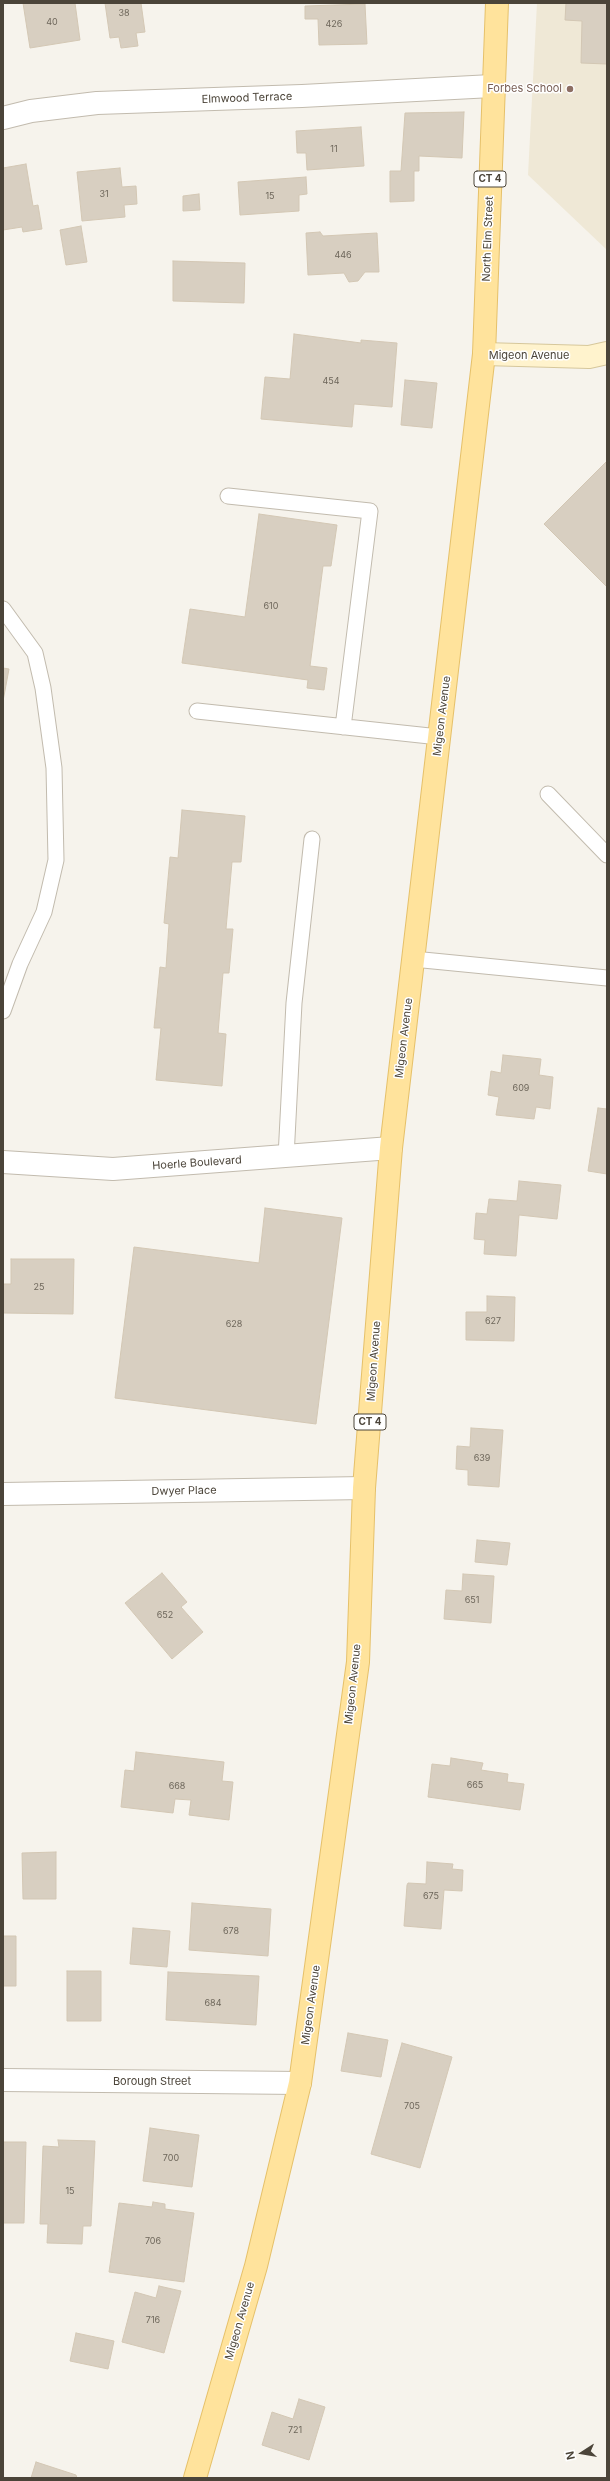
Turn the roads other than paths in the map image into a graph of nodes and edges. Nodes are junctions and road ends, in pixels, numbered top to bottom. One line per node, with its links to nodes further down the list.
1 (497, 3): 2 (main road, North Elm Street / CT 4)
2 (492, 86): 3 (street, Elmwood Terrace); 5 (main road, North Elm Street / CT 4)
3 (3, 118)
4 (607, 353): 5 (main road, Migeon Avenue)
5 (484, 354): 10 (main road, Migeon Avenue / CT 4)
6 (228, 496): 9 (lane)
7 (3, 609): 16 (lane)
8 (197, 711): 9 (lane)
9 (343, 727): 10 (lane)
10 (439, 737): 14 (main road, Migeon Avenue / CT 4)
11 (548, 794): 13 (lane)
12 (312, 839): 18 (lane)
13 (607, 855)
14 (413, 959): 15 (lane); 17 (main road, Migeon Avenue / CT 4)
15 (607, 978)
16 (3, 1011)
17 (391, 1148): 18 (street, Hoerle Boulevard); 20 (main road, Migeon Avenue / CT 4)
18 (286, 1157): 19 (street, Hoerle Boulevard)
19 (3, 1162)
20 (364, 1488): 21 (street, Dwyer Place); 23 (main road, Migeon Avenue / CT 4)
21 (3, 1494)
22 (3, 2080): 23 (street, Borough Street)
23 (300, 2083): 24 (main road, Migeon Avenue / CT 4)
24 (195, 2478)

